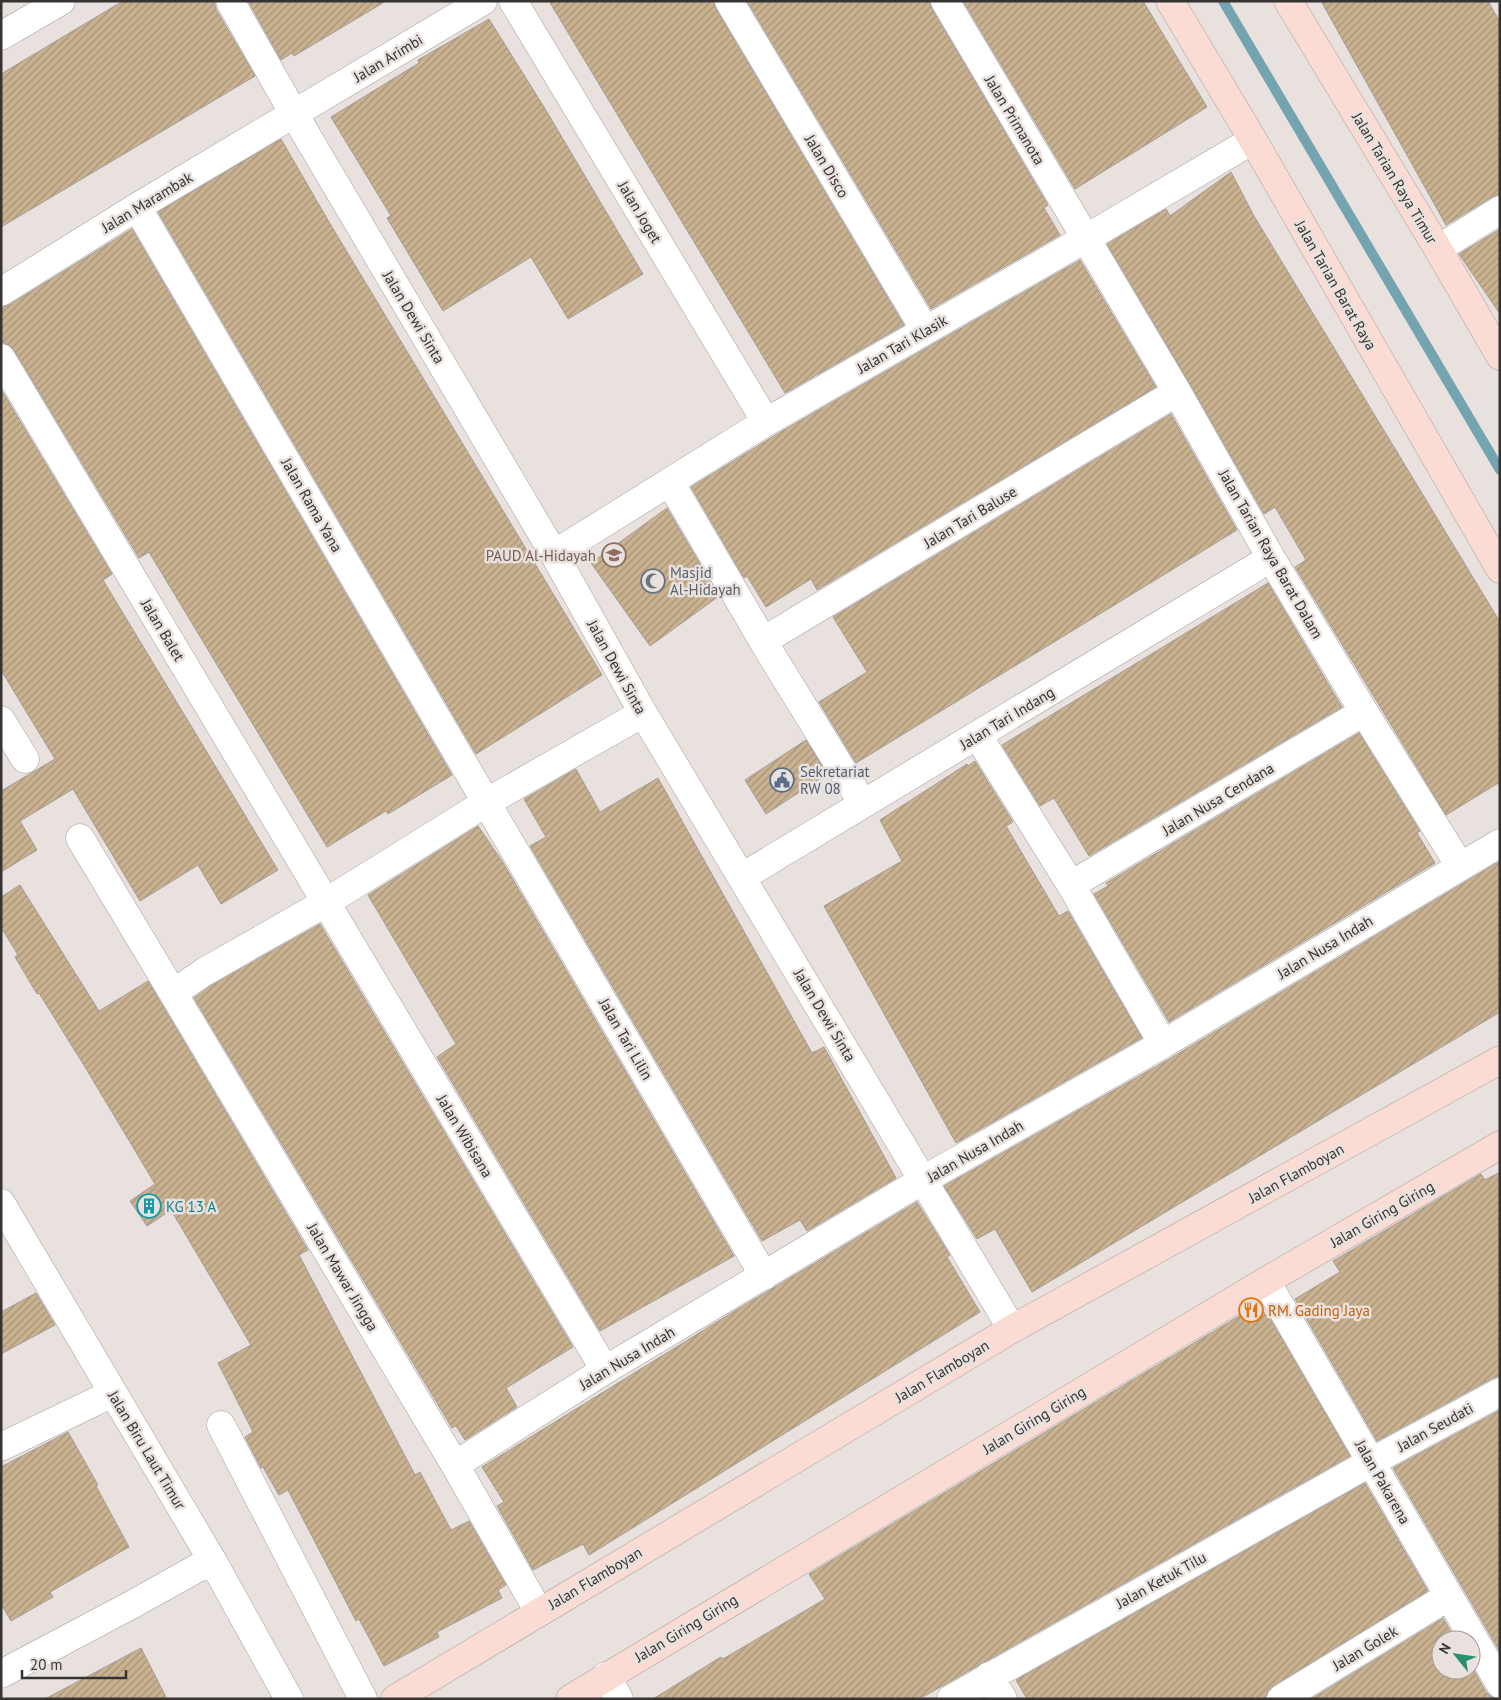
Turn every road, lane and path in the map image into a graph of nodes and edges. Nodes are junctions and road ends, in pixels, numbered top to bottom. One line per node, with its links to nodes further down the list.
1 (61, 1): 9 (street)
2 (230, 1): 10 (street, Jalan Dewi Sinta)
3 (483, 1): 10 (street, Jalan Arimbi)
4 (513, 1): 21 (street, Jalan Joget)
5 (729, 1): 17 (street, Jalan Disco)
6 (945, 1): 14 (street, Jalan Primanota)
7 (1170, 1): 11 (street, Jalan Tarian Barat Raya)
8 (1288, 1): 15 (street, Jalan Tarian Raya Timur)
9 (1, 36)
10 (294, 114): 12 (street, Jalan Marambak); 23 (street, Jalan Dewi Sinta)
11 (1253, 140): 14 (street, Jalan Tari Klasik); 25 (street, Jalan Tarian Barat Raya)
12 (137, 207): 16 (street, Jalan Marambak); 32 (street, Jalan Rama Yana)
13 (1500, 210): 15 (street)
14 (1085, 239): 17 (street, Jalan Tari Klasik); 20 (street, Jalan Tarian Raya Barat Dalam)
15 (1438, 249): 18 (street, Jalan Tarian Raya Timur)
16 (1, 292)
17 (925, 330): 21 (street, Jalan Tari Klasik)
18 (1500, 356)
19 (1, 358): 39 (street, Jalan Balet)
20 (1177, 392): 24 (street, Jalan Tarian Raya Barat Dalam); 26 (street, Jalan Tari Baluse)
21 (766, 422): 22 (street, Jalan Tari Klasik)
22 (670, 482): 23 (street, Jalan Tari Klasik); 26 (street)
23 (554, 554): 28 (street, Jalan Dewi Sinta)
24 (1271, 558): 27 (street, Jalan Tarian Raya Barat Dalam); 30 (street, Jalan Tari Indang)
25 (1500, 570)
26 (763, 641): 33 (street)
27 (1364, 712): 36 (street, Jalan Tarian Raya Barat Dalam); 38 (street, Jalan Nusa Cendana)
28 (643, 713): 32 (street); 37 (street, Jalan Dewi Sinta)
29 (1, 720): 31 (street)
30 (978, 736): 33 (street, Jalan Tari Indang); 38 (street)
31 (25, 759)
32 (487, 802): 39 (street); 46 (street, Jalan Tari Lilin)
33 (862, 804): 37 (street, Jalan Tari Indang)
34 (80, 838): 40 (street, Jalan Mawar Jingga)
35 (1500, 843): 36 (street, Jalan Nusa Indah)
36 (1460, 866): 41 (street, Jalan Nusa Indah)
37 (742, 877): 44 (street, Jalan Dewi Sinta)
38 (1071, 885): 41 (street)
39 (325, 903): 40 (street); 49 (street, Jalan Wibisana)
40 (173, 992): 55 (street, Jalan Mawar Jingga)
41 (1163, 1044): 44 (street, Jalan Nusa Indah)
42 (1500, 1060): 48 (street, Jalan Flamboyan)
43 (1500, 1145): 47 (street, Jalan Giring Giring)
44 (923, 1180): 46 (street, Jalan Nusa Indah); 48 (street, Jalan Dewi Sinta)
45 (1, 1203): 50 (street, Jalan Biru Laut Timur)
46 (764, 1276): 49 (street, Jalan Nusa Indah)
47 (1266, 1281): 54 (street, Jalan Pakarena); 61 (street, Jalan Giring Giring)
48 (1012, 1329): 58 (street, Jalan Flamboyan)
49 (605, 1370): 55 (street, Jalan Nusa Indah)
50 (113, 1392): 53 (street); 56 (street, Jalan Biru Laut Timur)
51 (1500, 1392): 54 (street, Jalan Seudati)
52 (221, 1426): 64 (street)
53 (1, 1447)
54 (1371, 1462): 57 (street, Jalan Pakarena); 62 (street, Jalan Ketuk Tilu)
55 (455, 1465): 58 (street, Jalan Mawar Jingga)
56 (212, 1560): 59 (street); 63 (street, Jalan Biru Laut Timur)
57 (1449, 1596): 60 (street, Jalan Pakarena); 68 (street, Jalan Golek)
58 (534, 1604): 65 (street, Jalan Flamboyan)
59 (1, 1674)
60 (1500, 1684)
61 (613, 1687): 66 (street, Jalan Giring Giring)
62 (996, 1687): 67 (street, Jalan Ketuk Tilu)
63 (289, 1699)
64 (363, 1699)
65 (395, 1699)
66 (570, 1699)
67 (951, 1699)
68 (1282, 1699)

